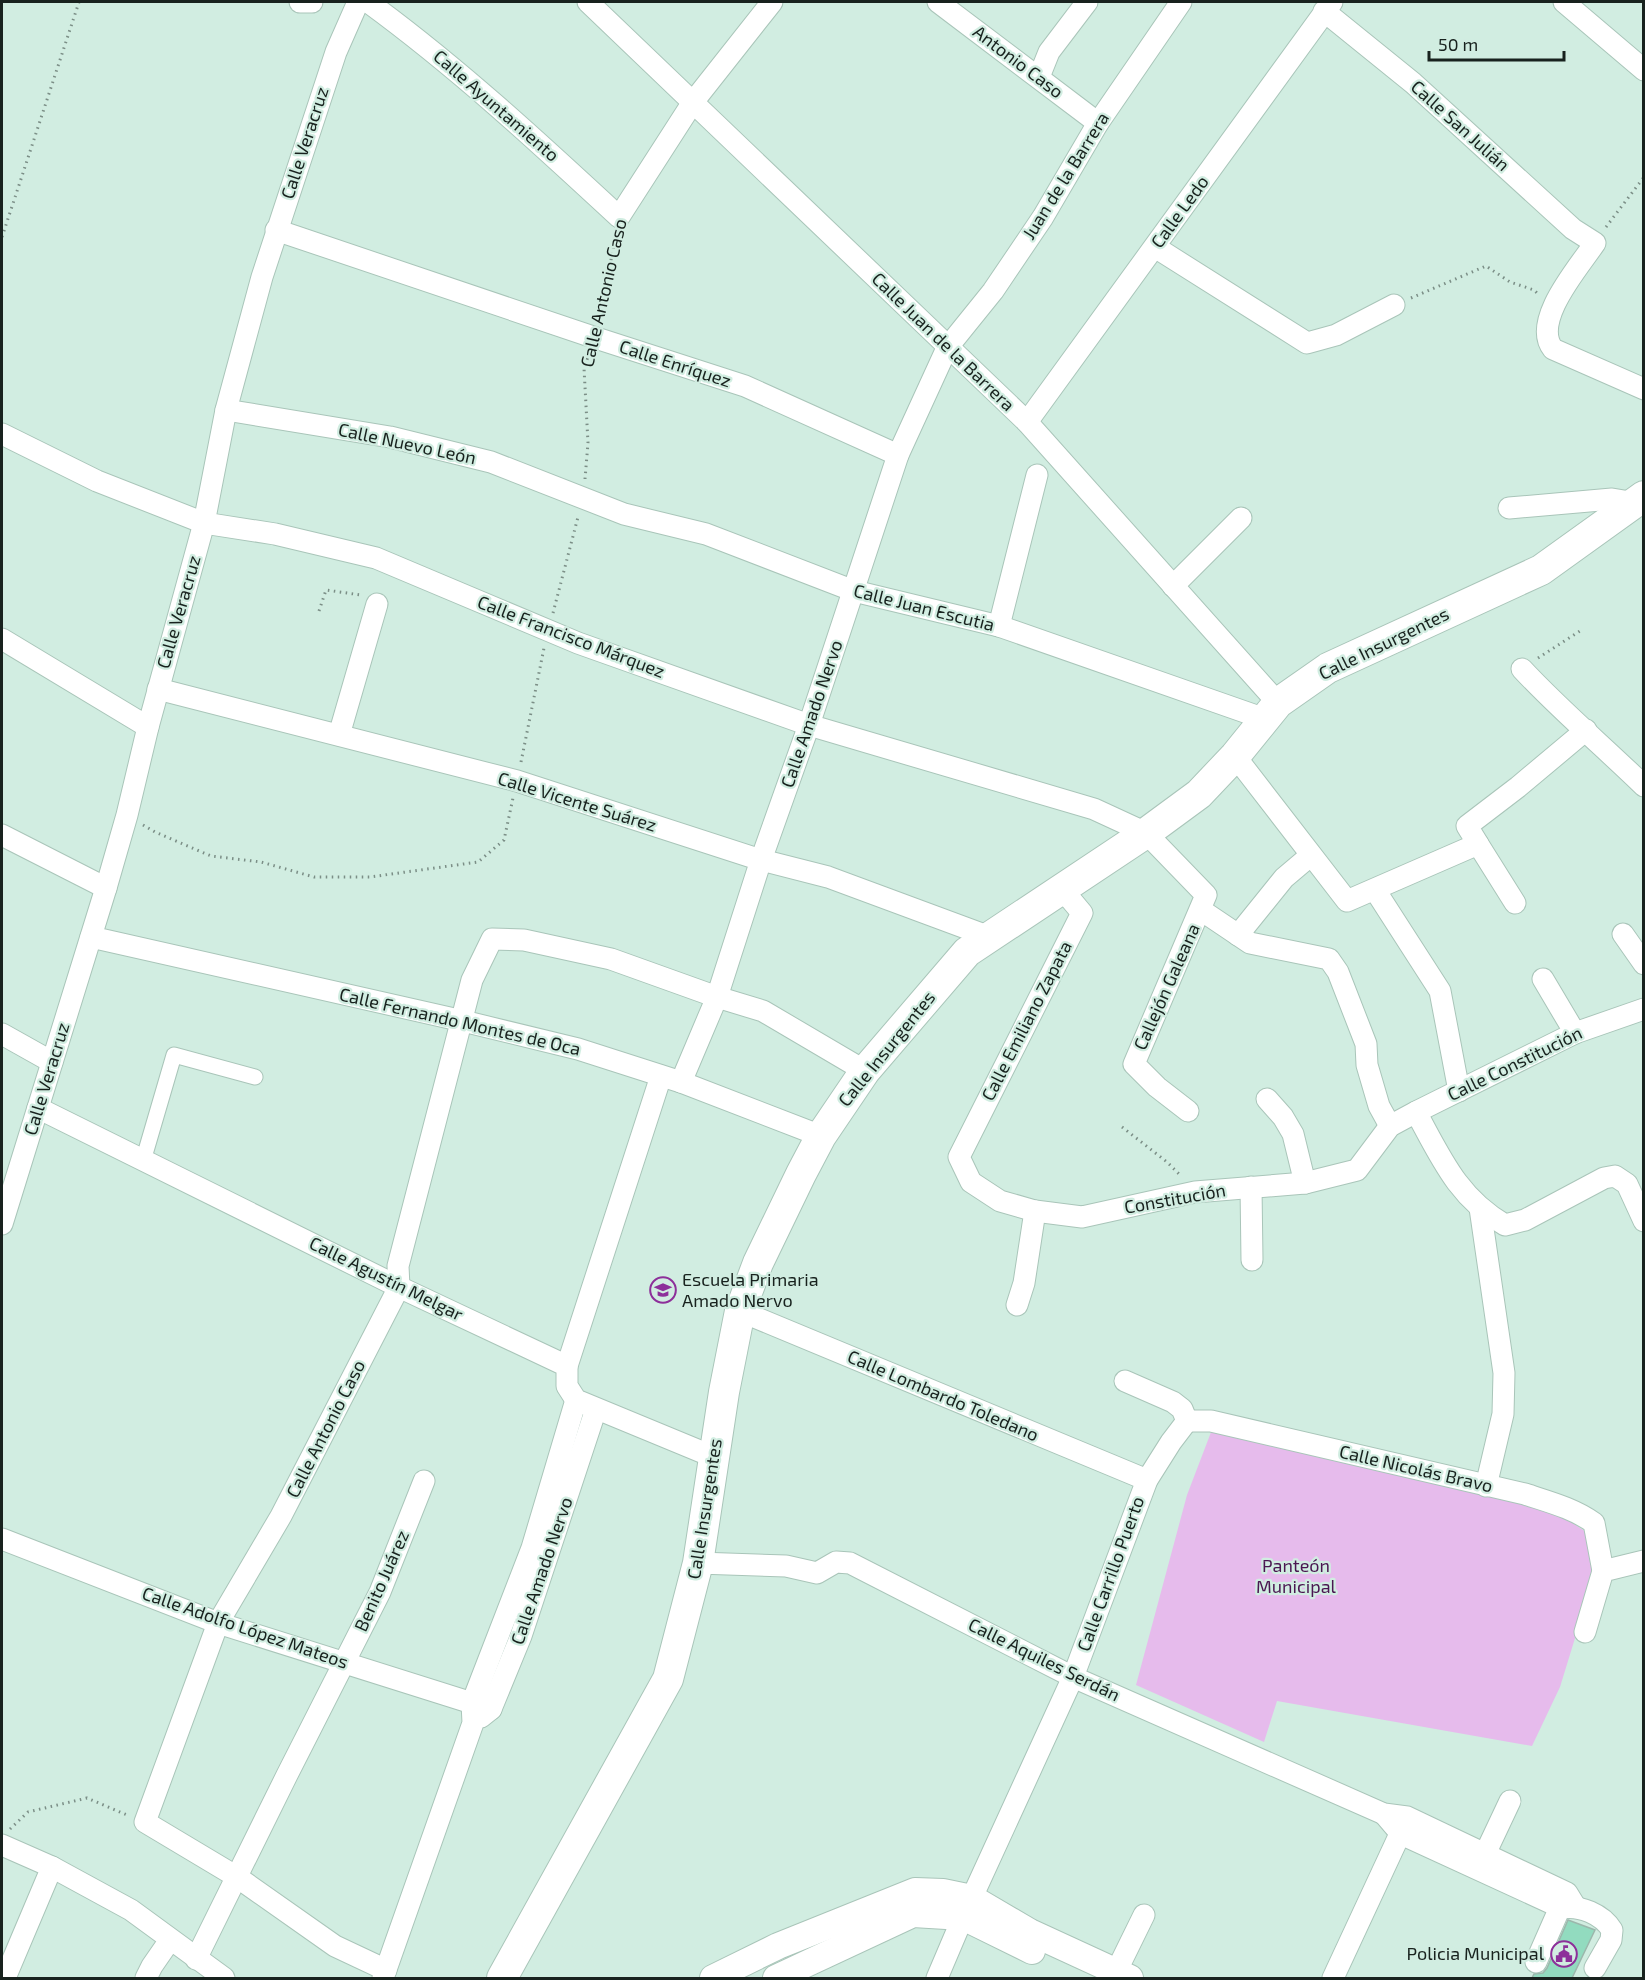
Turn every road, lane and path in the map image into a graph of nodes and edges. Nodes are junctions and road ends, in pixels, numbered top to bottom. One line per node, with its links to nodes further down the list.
1 (79, 2): 20 (path)
2 (300, 2): 3 (street)
3 (312, 2)
4 (358, 2): 19 (street, Calle Veracruz)
5 (368, 2): 18 (street, Calle Ayuntamiento)
6 (772, 2): 15 (street, Calle Antonio Caso)
7 (938, 2): 14 (street, Antonio Caso)
8 (1087, 2): 14 (street)
9 (1181, 2): 16 (street, Juan de la Barrera)
10 (1564, 2): 13 (street)
11 (594, 4): 15 (street, Calle Juan de la Barrera)
12 (1328, 6): 21 (street, Calle San Julián); 22 (street, Calle Ledo)
13 (1644, 70)
14 (1039, 77): 16 (street, Antonio Caso)
15 (693, 102): 18 (street, Calle Antonio Caso); 26 (street, Calle Juan de la Barrera)
16 (1098, 123): 26 (street, Juan de la Barrera)
17 (1644, 177): 21 (path)
18 (619, 216): 25 (path, Calle Antonio Caso)
19 (276, 230): 25 (street, Calle Enríquez); 28 (street, Calle Veracruz)
20 (2, 237)
21 (1595, 243): 24 (street)
22 (1155, 247): 23 (street); 29 (street, Calle Ledo)
23 (1394, 305): 24 (path)
24 (1551, 309): 27 (street)
25 (596, 338): 31 (street, Calle Enríquez); 33 (path, Calle Antonio Caso)
26 (947, 348): 29 (street, Calle Juan de la Barrera); 31 (street, Calle Amado Nervo)
27 (1644, 389)
28 (226, 410): 33 (street, Calle Nuevo León); 37 (street, Calle Veracruz)
29 (1028, 422): 38 (street, Calle Juan de la Barrera)
30 (2, 434): 37 (street, Calle Francisco Márquez)
31 (898, 455): 39 (street, Calle Amado Nervo)
32 (1037, 475): 42 (street)
33 (583, 498): 39 (street, Calle Juan Escutia); 44 (path, Calle Antonio Caso)
34 (1640, 499): 35 (street); 48 (main road, Calle Insurgentes)
35 (1509, 508)
36 (1241, 519): 38 (street)
37 (204, 523): 44 (street, Calle Francisco Márquez); 47 (street, Calle Veracruz)
38 (1173, 586): 48 (street, Calle Juan de la Barrera)
39 (854, 591): 42 (street, Calle Juan Escutia); 49 (street, Calle Amado Nervo)
40 (377, 604): 41 (path); 52 (street)
41 (319, 611)
42 (999, 626): 48 (street, Calle Juan Escutia)
43 (1583, 629): 46 (path)
44 (548, 630): 49 (street, Calle Francisco Márquez); 54 (path, Calle Antonio Caso)
45 (2, 639): 50 (street)
46 (1522, 669): 51 (street)
47 (158, 689): 50 (street, Calle Veracruz); 52 (street, Calle Vicente Suárez)
48 (1271, 711): 53 (main road, Calle Insurgentes)
49 (809, 725): 57 (street, Calle Francisco Márquez); 61 (street, Calle Amado Nervo)
50 (148, 727): 56 (street, Calle Veracruz)
51 (1586, 730): 55 (street); 59 (street)
52 (339, 735): 54 (street, Calle Vicente Suárez)
53 (1235, 756): 57 (main road, Calle Insurgentes); 60 (street)
54 (517, 781): 56 (path, Calle Antonio Caso); 61 (street, Calle Vicente Suárez)
55 (1644, 786)
56 (126, 815): 62 (street, Calle Veracruz)
57 (1146, 833): 63 (main road, Calle Insurgentes); 66 (street)
58 (2, 835): 62 (street)
59 (1478, 844): 64 (street); 65 (street)
60 (1310, 856): 64 (street); 68 (street)
61 (761, 860): 70 (street, Calle Vicente Suárez); 73 (street, Calle Amado Nervo)
62 (106, 888): 69 (street, Calle Veracruz)
63 (1062, 889): 70 (main road, Calle Insurgentes); 90 (street, Calle Emiliano Zapata)
64 (1375, 890): 82 (street)
65 (1515, 903)
66 (1201, 910): 68 (street); 85 (street, Callejón Galeana)
67 (1623, 934): 71 (street)
68 (1238, 935): 87 (street)
69 (91, 937): 75 (street, Calle Fernando Montes de Oca); 78 (street, Calle Veracruz)
70 (990, 937): 79 (main road, Calle Insurgentes)
71 (1644, 964)
72 (1543, 979): 76 (street)
73 (717, 997): 75 (street, Calle Antonio Caso); 79 (street); 81 (street, Calle Amado Nervo)
74 (1644, 1009): 76 (street, Calle Constitución)
75 (463, 1021): 81 (street, Calle Fernando Montes de Oca); 100 (street, Calle Antonio Caso)
76 (1575, 1033): 82 (street, Calle Constitución)
77 (2, 1034): 78 (street)
78 (52, 1062): 84 (street, Calle Veracruz)
79 (865, 1071): 89 (main road, Calle Insurgentes)
80 (255, 1077): 91 (street)
81 (671, 1079): 89 (street, Calle Fernando Montes de Oca); 103 (street, Calle Amado Nervo)
82 (1460, 1090): 86 (street, Calle Constitución)
83 (1267, 1099): 92 (street)
84 (38, 1108): 91 (street, Calle Agustín Melgar); 98 (street, Calle Veracruz)
85 (1188, 1112)
86 (1416, 1112): 87 (street, Calle Constitución); 95 (street)
87 (1390, 1126): 92 (street, Constitución)
88 (1122, 1127): 94 (path)
89 (821, 1136): 102 (main road, Calle Insurgentes)
90 (959, 1157): 96 (street, Constitución)
91 (143, 1161): 100 (street, Calle Agustín Melgar)
92 (1305, 1183): 93 (street, Constitución)
93 (1251, 1187): 94 (street, Constitución); 99 (street)
94 (1195, 1191): 96 (street, Constitución)
95 (1480, 1208): 97 (street); 111 (street)
96 (1035, 1211): 101 (street)
97 (1644, 1221)
98 (2, 1224)
99 (1252, 1260)
100 (399, 1287): 103 (street, Calle Agustín Melgar); 117 (street, Calle Antonio Caso)
101 (1017, 1305)
102 (740, 1311): 108 (main road, Calle Insurgentes); 109 (street, Calle Lombardo Toledano)
103 (567, 1366): 105 (street)
104 (1125, 1381): 107 (street)
105 (576, 1400): 106 (street); 115 (street, Calle Amado Nervo)
106 (596, 1410): 108 (street); 115 (street, Calle Amado Nervo)
107 (1187, 1421): 109 (street, Calle Carrillo Puerto); 111 (street, Calle Nicolás Bravo)
108 (714, 1457): 114 (main road, Calle Insurgentes)
109 (1147, 1480): 120 (street, Calle Carrillo Puerto)
110 (424, 1482): 119 (street, Benito Juárez)
111 (1486, 1486): 116 (street, Calle Nicolás Bravo)
112 (2, 1539): 117 (street, Calle Adolfo López Mateos)
113 (1644, 1561): 116 (street)
114 (698, 1563): 120 (street, Calle Aquiles Serdán); 142 (main road, Calle Insurgentes)
115 (536, 1564): 121 (street, Calle Amado Nervo)
116 (1603, 1570): 118 (street)
117 (219, 1623): 119 (street, Calle Adolfo López Mateos); 123 (street, Calle Antonio Caso)
118 (1585, 1632)
119 (344, 1662): 121 (street, Calle Adolfo López Mateos); 129 (street, Benito Juárez)
120 (1073, 1677): 124 (street, Calle Aquiles Serdán); 131 (street, Calle Carrillo Puerto)
121 (479, 1712): 137 (street, Calle Amado Nervo)
122 (1510, 1801): 127 (street)
123 (145, 1822): 125 (path); 129 (street)
124 (1404, 1826): 127 (street, Calle Aquiles Serdán); 130 (street, Calle Aquiles Serdán); 147 (street)
125 (2, 1836)
126 (2, 1845): 128 (street)
127 (1485, 1854): 130 (street, Calle Aquiles Serdán)
128 (52, 1867): 133 (street); 139 (street)
129 (237, 1877): 134 (street, Benito Juárez); 137 (street)
130 (1568, 1902): 135 (street); 136 (street, Calle Aquiles Serdán)
131 (967, 1907): 138 (street); 143 (street); 144 (street); 145 (street, Calle Carrillo Puerto); 146 (street)
132 (1144, 1914): 138 (street)
133 (170, 1940): 134 (street); 140 (street)
134 (196, 1959): 141 (street)
135 (1536, 1962)
136 (1594, 1968)
137 (385, 1974)
138 (1123, 1975)
139 (5, 1978)
140 (146, 1978)
141 (224, 1978)
142 (502, 1978)
143 (713, 1978)
144 (776, 1978)
145 (937, 1978)
146 (1091, 1978)
147 (1333, 1978)

